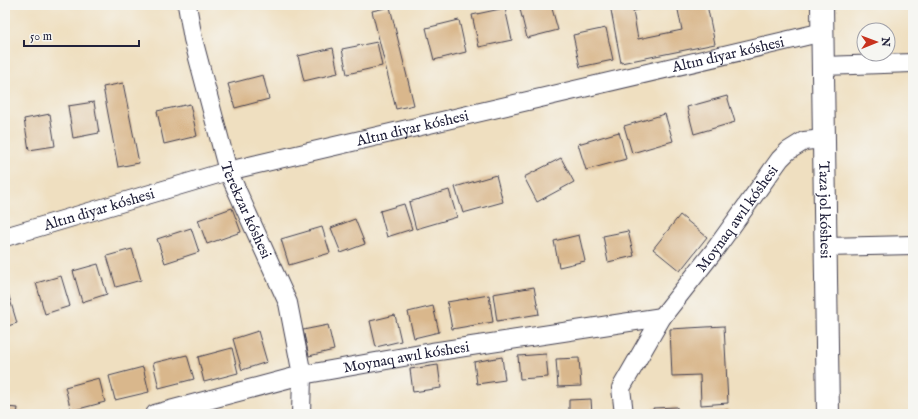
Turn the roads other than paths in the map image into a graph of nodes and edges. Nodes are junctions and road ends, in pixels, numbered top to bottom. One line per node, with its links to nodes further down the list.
1 (187, 5): 7 (street, Terekzar kóshesi)
2 (822, 5): 3 (main road, Taza jol kóshesi)
3 (822, 32): 5 (main road, Taza jol kóshesi); 7 (street, Altın diyar kóshesi)
4 (913, 63): 5 (street)
5 (823, 66): 6 (main road, Taza jol kóshesi)
6 (824, 139): 10 (main road, Taza jol kóshesi); 11 (street, Moynaq awıl kóshesi)
7 (228, 171): 8 (street, Altın diyar kóshesi); 12 (street, Terekzar kóshesi)
8 (5, 237)
9 (913, 245): 10 (street)
10 (826, 247): 16 (main road, Taza jol kóshesi)
11 (662, 317): 12 (street, Moynaq awıl kóshesi); 15 (street, Moynaq awıl kóshesi)
12 (302, 375): 13 (street, Moynaq awıl kóshesi); 14 (street, Terekzar kóshesi)
13 (155, 414)
14 (301, 414)
15 (624, 414)
16 (828, 414)

